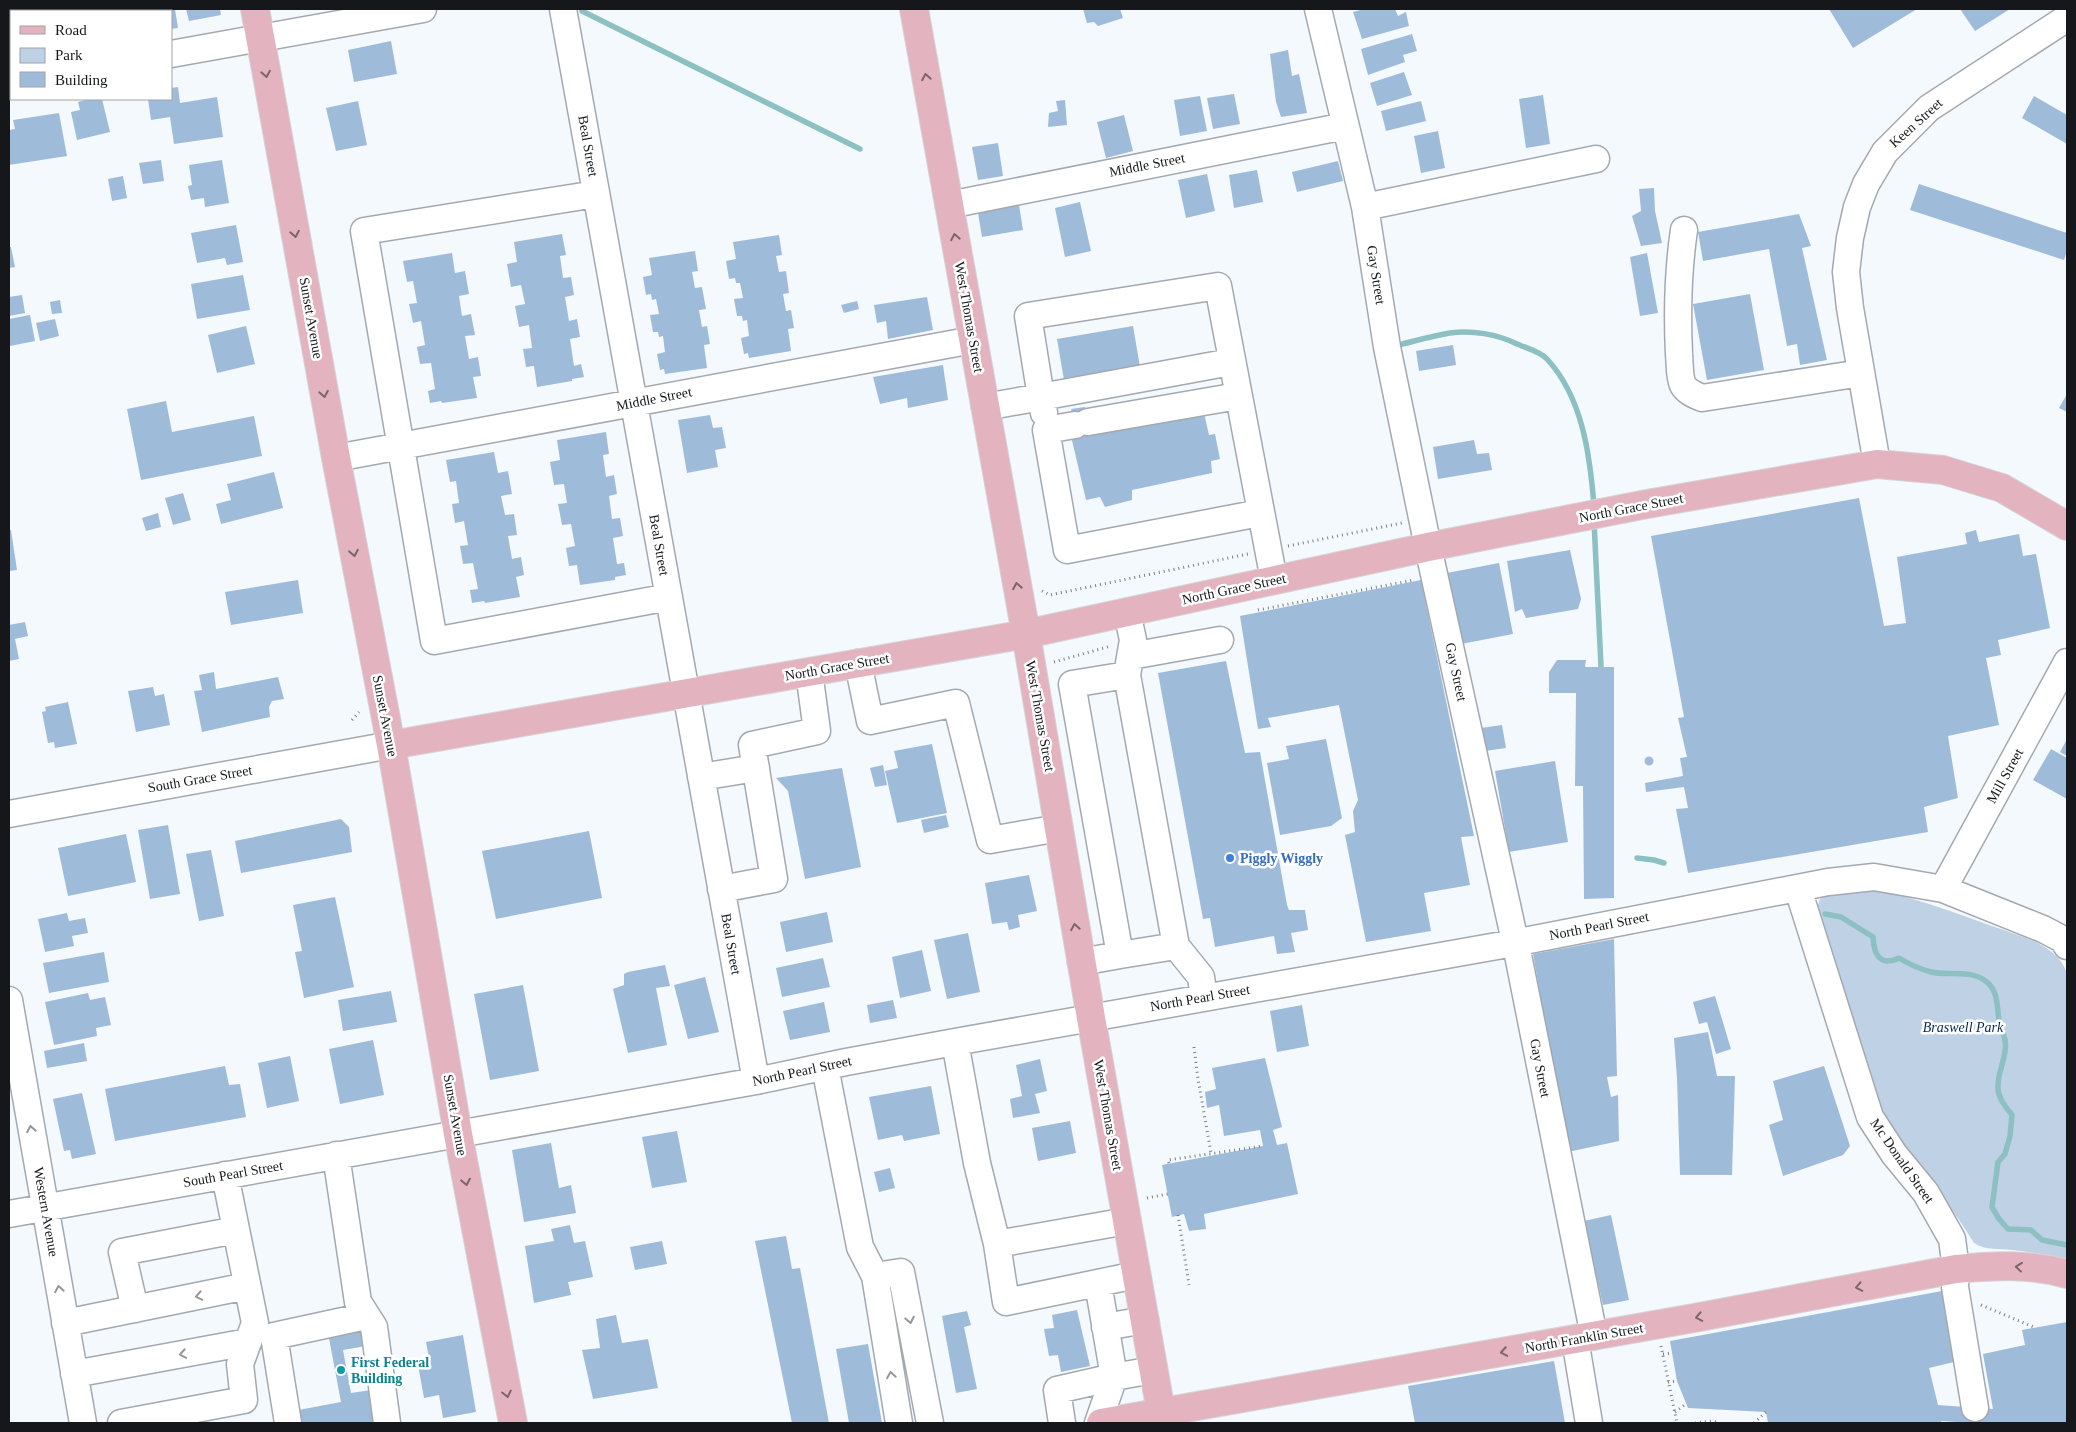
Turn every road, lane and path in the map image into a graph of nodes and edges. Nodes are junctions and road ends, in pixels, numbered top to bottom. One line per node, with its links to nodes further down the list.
1 (255, 9): 7 (main road, Sunset Avenue)
2 (423, 9): 7 (street)
3 (563, 9): 11 (street, Beal Street)
4 (914, 9): 12 (main road, West Thomas Street, one-way to 4)
5 (1318, 9): 9 (street, Gay Street)
6 (2067, 18): 17 (street, Keen Street)
7 (260, 38): 8 (street); 24 (main road, Sunset Avenue, one-way to 24)
8 (172, 54)
9 (1345, 126): 12 (street, Middle Street); 13 (street, Gay Street)
10 (1596, 159): 13 (street)
11 (596, 194): 20 (street, Beal Street); 23 (street)
12 (949, 204): 15 (main road, West Thomas Street, one-way to 12)
13 (1365, 207): 28 (street, Gay Street)
14 (1684, 230): 17 (street)
15 (973, 340): 20 (street, Middle Street); 21 (main road, West Thomas Street)
16 (1231, 362): 18 (street); 19 (street); 19 (street)
17 (1861, 373): 25 (street, Keen Street)
18 (1238, 396): 22 (street); 26 (street)
19 (1041, 397): 21 (street); 22 (street)
20 (634, 402): 23 (street, Middle Street); 31 (street, Beal Street)
21 (985, 407): 34 (main road, West Thomas Street, one-way to 21)
22 (1046, 430): 26 (street)
23 (401, 446): 24 (street, Middle Street); 31 (street)
24 (336, 458): 42 (main road, Sunset Avenue, one-way to 42)
25 (1877, 464): 27 (main road, North Grace Street); 28 (main road, North Grace Street)
26 (1260, 513): 30 (street)
27 (2067, 526)
28 (1428, 547): 30 (main road, North Grace Street); 52 (street, Gay Street)
29 (1421, 579): 32 (path)
30 (1274, 580): 33 (main road, North Grace Street)
31 (669, 598): 41 (street, Beal Street)
32 (1255, 610)
33 (1127, 612): 34 (main road, North Grace Street); 36 (street)
34 (1026, 634): 38 (main road, North Grace Street); 46 (main road, West Thomas Street)
35 (1220, 640): 36 (street)
36 (1130, 657): 39 (path); 45 (street); 53 (street)
37 (2067, 662): 51 (street, Mill Street)
38 (858, 663): 40 (main road, North Grace Street); 48 (street)
39 (1050, 670)
40 (809, 672): 41 (main road, North Grace Street); 43 (street)
41 (686, 693): 42 (main road, North Grace Street); 44 (street, Beal Street)
42 (391, 745): 47 (street, South Grace Street); 64 (main road, Sunset Avenue)
43 (756, 768): 44 (street); 49 (street)
44 (701, 777): 49 (street, Beal Street)
45 (1092, 794): 46 (street); 55 (street)
46 (1054, 802): 48 (main road, West Thomas Street)
47 (9, 814)
48 (1059, 828): 56 (main road, West Thomas Street, one-way to 48)
49 (721, 889): 63 (street, Beal Street)
50 (1798, 889): 51 (street, North Pearl Street); 52 (street, North Pearl Street); 77 (street, Mc Donald Street)
51 (1943, 889): 54 (street, North Pearl Street)
52 (1514, 943): 57 (street, North Pearl Street); 91 (street, Gay Street)
53 (1176, 946): 55 (street); 57 (street)
54 (2067, 946)
55 (1120, 955): 56 (street)
56 (1081, 962): 59 (main road, West Thomas Street)
57 (1204, 998): 59 (street, North Pearl Street)
58 (9, 1000): 71 (street, Western Avenue, one-way to 58)
59 (1091, 1018): 60 (street, North Pearl Street); 73 (main road, West Thomas Street)
60 (956, 1042): 62 (street, North Pearl Street); 76 (street)
61 (1194, 1048): 66 (path)
62 (825, 1066): 63 (street, North Pearl Street); 80 (street)
63 (756, 1081): 64 (street, North Pearl Street)
64 (458, 1134): 67 (street, South Pearl Street); 111 (main road, Sunset Avenue, one-way to 111)
65 (1263, 1146): 66 (path)
66 (1211, 1153): 68 (path)
67 (336, 1155): 69 (street, South Pearl Street); 86 (street)
68 (1169, 1163)
69 (225, 1175): 71 (street, South Pearl Street); 75 (street)
70 (1168, 1194): 73 (path)
71 (45, 1207): 72 (street, South Pearl Street); 88 (street, Western Avenue, one-way to 71)
72 (9, 1214)
73 (1138, 1214): 76 (street); 79 (main road, West Thomas Street)
74 (1178, 1215): 82 (path)
75 (236, 1230): 83 (street); 85 (street)
76 (997, 1244): 81 (street)
77 (1956, 1268): 78 (main road, North Franklin Street, one-way to 77); 91 (main road, North Franklin Street, one-way to 91); 102 (street, Mc Donald Street)
78 (2067, 1274)
79 (1136, 1275): 81 (street); 87 (main road, West Thomas Street)
80 (875, 1276): 112 (street, one-way to 80); 113 (street, one-way to 113)
81 (1098, 1283): 89 (street)
82 (1189, 1285)
83 (247, 1286): 85 (street, one-way to 85); 93 (street)
84 (1974, 1306): 90 (path)
85 (135, 1309): 88 (street)
86 (366, 1316): 109 (street); 110 (street)
87 (1145, 1320): 89 (street); 96 (main road, West Thomas Street)
88 (65, 1323): 97 (street, Western Avenue)
89 (1105, 1327): 98 (street)
90 (2036, 1328)
91 (1584, 1338): 106 (main road, North Franklin Street, one-way to 106); 116 (street, Gay Street)
92 (1661, 1338): 95 (path)
93 (248, 1342): 97 (street, one-way to 97); 105 (street)
94 (1672, 1352): 95 (path)
95 (1662, 1354): 100 (path)
96 (1153, 1370): 98 (street); 106 (main road, West Thomas Street)
97 (74, 1374): 107 (street, Western Avenue)
98 (1114, 1377): 114 (street); 115 (street)
99 (1676, 1381): 100 (path)
100 (1668, 1382): 103 (path)
101 (1686, 1404): 103 (path)
102 (1976, 1408)
103 (1674, 1412): 117 (path)
104 (1766, 1412): 120 (path)
105 (203, 1416): 108 (street)
106 (1162, 1418): 115 (main road, North Franklin Street)
107 (82, 1423)
108 (121, 1423)
109 (288, 1423)
110 (387, 1423)
111 (513, 1423)
112 (899, 1423)
113 (930, 1423)
114 (1062, 1423)
115 (1100, 1423)
116 (1589, 1423)
117 (1677, 1423)
118 (1695, 1423): 119 (path)
119 (1719, 1423)
120 (1754, 1423)

